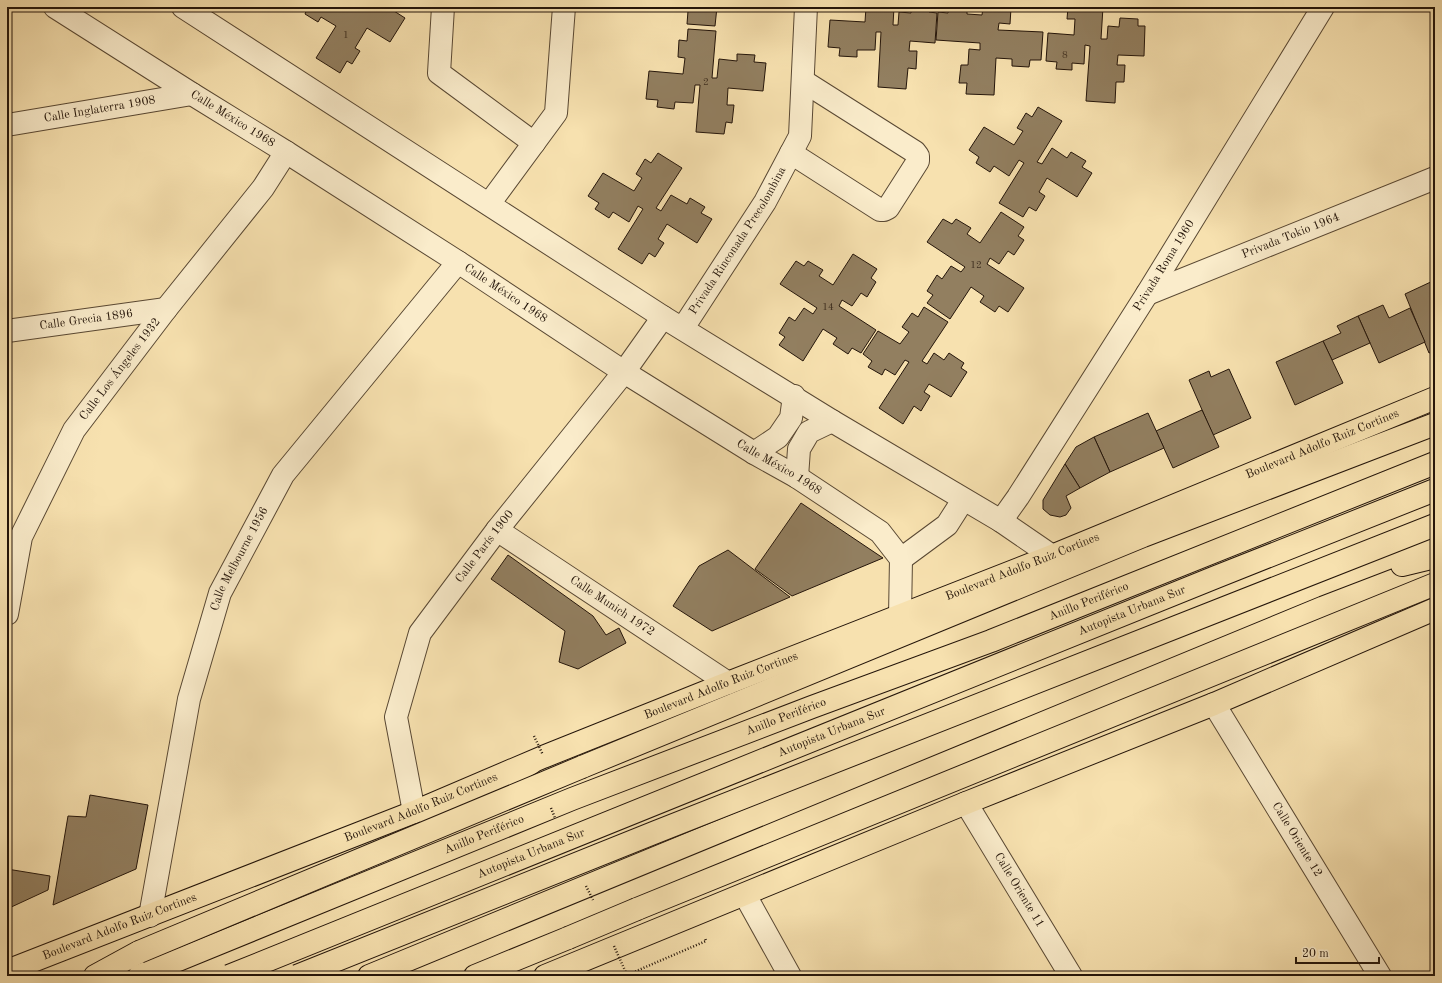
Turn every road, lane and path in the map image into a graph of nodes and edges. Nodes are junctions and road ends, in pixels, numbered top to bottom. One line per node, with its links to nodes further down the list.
1 (55, 7): 8 (street, Calle México 1968)
2 (183, 7): 14 (street)
3 (442, 7): 10 (street)
4 (564, 7): 10 (street)
5 (806, 7): 7 (street, Privada Rinconada Precolombina)
6 (1323, 7): 16 (street, Privada Roma 1960)
7 (803, 81): 12 (street, Privada Rinconada Precolombina); 12 (street, Privada Rinconada Precolombina)
8 (192, 94): 9 (street, Calle Inglaterra 1908); 11 (street, Calle México 1968)
9 (7, 125)
10 (534, 143): 14 (street)
11 (286, 152): 15 (street, Calle México 1968); 17 (street, Calle Los Ángeles 1932)
12 (791, 153): 19 (street, Privada Rinconada Precolombina)
13 (1435, 178): 16 (street, Privada Tokio 1964)
14 (489, 204): 18 (street)
15 (458, 262): 21 (street, Calle México 1968); 50 (street, Calle Melbourne 1956)
16 (1147, 294): 31 (street, Privada Roma 1960)
17 (166, 309): 20 (street, Calle Grecia 1896); 34 (street, Calle Los Ángeles 1932)
18 (663, 317): 19 (street); 21 (street, Calle París 1900)
19 (683, 328): 22 (street)
20 (7, 331)
21 (624, 372): 26 (street, Calle México 1968); 33 (street, Calle París 1900)
22 (794, 396): 24 (street); 26 (street)
23 (1435, 398): 36 (main road, Boulevard Adolfo Ruiz Cortines)
24 (832, 421): 28 (street); 30 (street)
25 (1435, 424): 55 (main road, bridge)
26 (754, 453): 28 (street, Calle México 1968)
27 (1435, 463): 51 (main road, Anillo Periférico)
28 (797, 477): 38 (street, Calle México 1968)
29 (1435, 490): 57 (main road, Autopista Urbana Sur, bridge)
30 (963, 500): 31 (street); 38 (street)
31 (1001, 522): 36 (street)
32 (1435, 525): 58 (main road, bridge)
33 (497, 530): 44 (street, Calle Munich 1972); 48 (street, Calle París 1900)
34 (14, 537): 42 (street, Calle Los Ángeles 1932)
35 (1435, 540): 40 (main road)
36 (1052, 556): 43 (main road, Boulevard Adolfo Ruiz Cortines)
37 (1435, 557): 40 (main road)
38 (901, 559): 43 (street)
39 (1435, 584): 60 (main road, bridge)
40 (1315, 586): 59 (main road)
41 (1435, 609): 45 (main road)
42 (7, 614)
43 (900, 616): 44 (main road, Boulevard Adolfo Ruiz Cortines)
44 (728, 683): 46 (main road, Boulevard Adolfo Ruiz Cortines)
45 (1214, 704): 47 (main road); 64 (street, Calle Oriente 12)
46 (531, 763): 48 (main road, Boulevard Adolfo Ruiz Cortines); 51 (main road)
47 (966, 803): 49 (main road); 63 (street, Calle Oriente 11)
48 (414, 812): 50 (main road, Boulevard Adolfo Ruiz Cortines)
49 (745, 895): 61 (main road); 62 (street)
50 (150, 916): 53 (main road, Boulevard Adolfo Ruiz Cortines)
51 (258, 928): 56 (main road, Anillo Periférico)
52 (706, 941): 54 (path)
53 (7, 971)
54 (627, 975)
55 (95, 976)
56 (139, 976)
57 (229, 976)
58 (297, 976)
59 (370, 976)
60 (475, 976)
61 (545, 976)
62 (790, 976)
63 (1071, 976)
64 (1380, 976)

